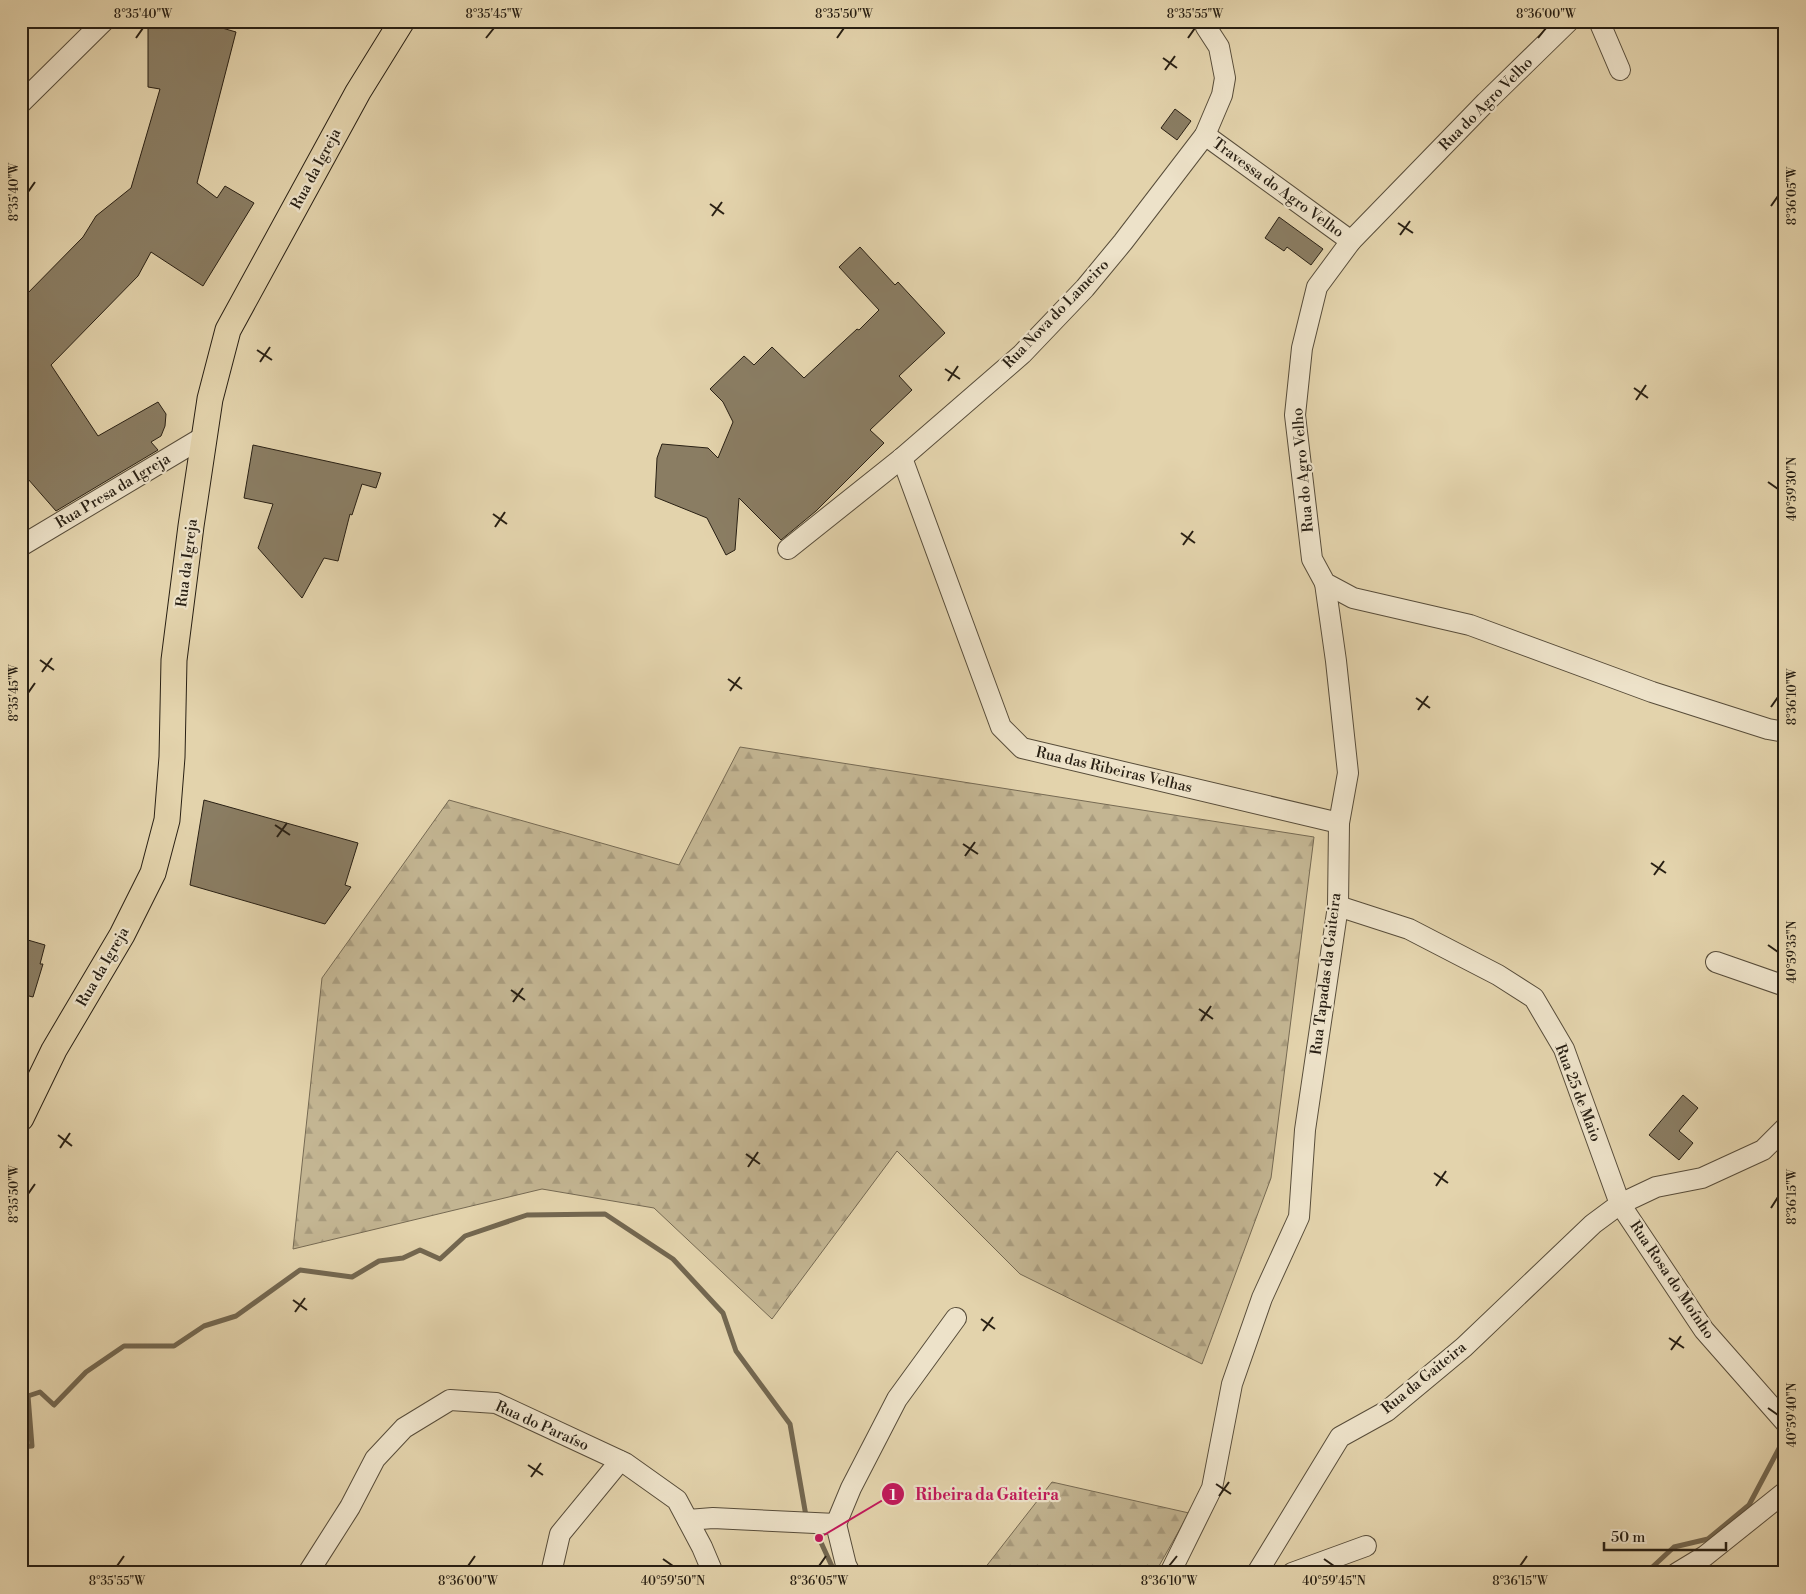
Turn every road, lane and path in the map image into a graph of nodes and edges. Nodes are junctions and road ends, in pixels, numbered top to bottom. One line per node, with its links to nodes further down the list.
1 (104, 21): 7 (street)
2 (402, 21): 10 (main road, Rua da Igreja)
3 (1569, 21): 9 (street, Rua do Agro Velho)
4 (1599, 21): 6 (street)
5 (1206, 23): 8 (street, Rua Nova do Lameiro)
6 (1620, 70)
7 (21, 103)
8 (1205, 135): 9 (street, Travessa do Agro Velho); 11 (street, Rua Nova do Lameiro)
9 (1351, 241): 14 (street, Rua do Agro Velho)
10 (205, 436): 12 (street, Rua Presa da Igreja); 20 (main road, Rua da Igreja)
11 (902, 458): 13 (street, Rua Nova do Lameiro); 16 (street, Rua das Ribeiras Velhas)
12 (21, 546)
13 (788, 549)
14 (1325, 583): 15 (street); 16 (street, Rua Tapadas da Gaiteira)
15 (1785, 732)
16 (1339, 823): 17 (street, Rua Tapadas da Gaiteira)
17 (1338, 906): 22 (street, Rua 25 de Maio); 34 (street, Rua Tapadas da Gaiteira)
18 (1716, 962): 19 (street)
19 (1785, 986)
20 (21, 1118)
21 (1785, 1128): 22 (street)
22 (1620, 1204): 24 (street, Rua Rosa do Moínho); 35 (street, Rua da Gaiteira)
23 (956, 1318): 28 (street)
24 (1785, 1422)
25 (620, 1461): 27 (street, Rua do Paraíso); 30 (street, Rua do Paraíso); 31 (street)
26 (1785, 1492): 37 (street)
27 (688, 1520): 28 (street); 32 (street, Rua do Paraíso)
28 (836, 1524): 33 (street)
29 (1366, 1546): 36 (street)
30 (308, 1573)
31 (551, 1573)
32 (713, 1573)
33 (850, 1573)
34 (1170, 1573)
35 (1257, 1573)
36 (1292, 1573)
37 (1677, 1573)

